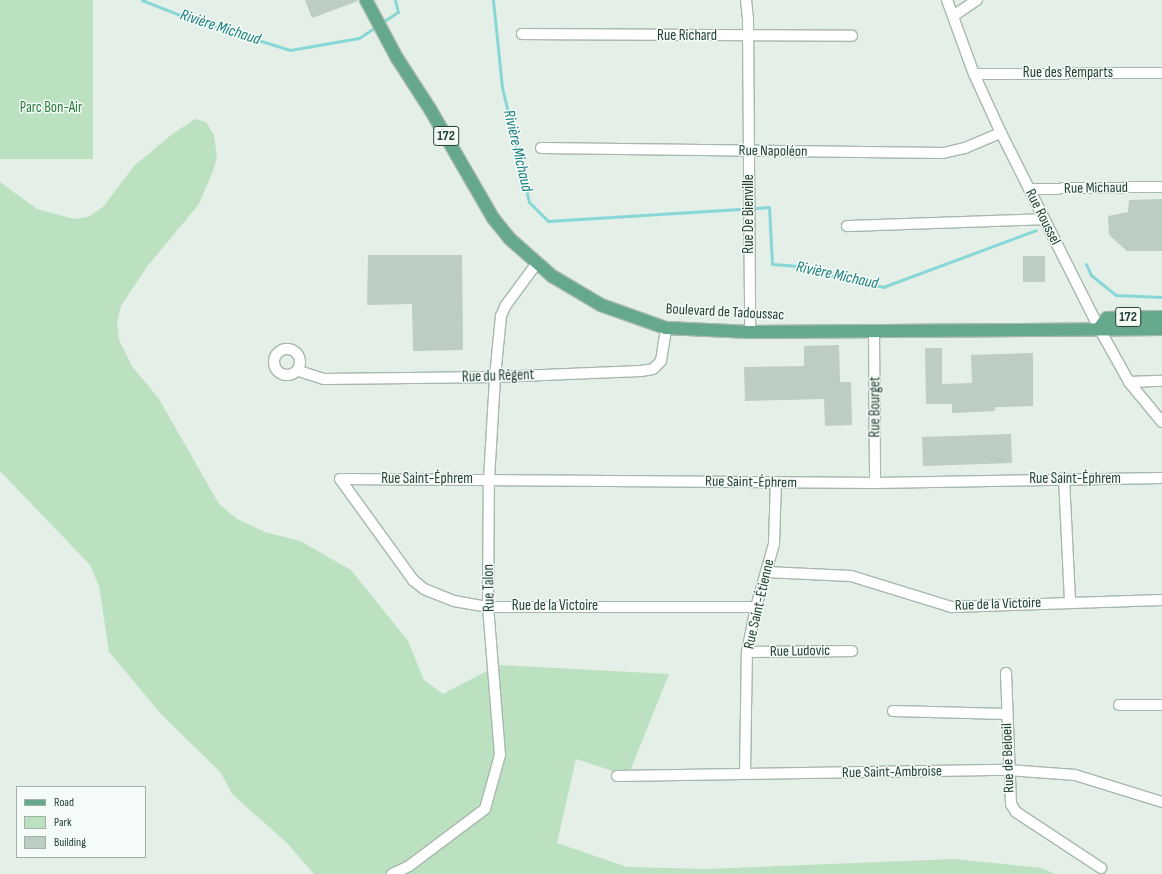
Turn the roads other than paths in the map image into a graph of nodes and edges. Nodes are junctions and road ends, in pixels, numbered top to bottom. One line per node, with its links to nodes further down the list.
1 (366, 0): 18 (main road, Boulevard de Tadoussac / 172)
2 (746, 0): 7 (street, Rue De Bienville)
3 (947, 0): 5 (street, Rue Roussel)
4 (977, 0): 5 (street)
5 (953, 16): 10 (street, Rue Roussel)
6 (522, 34): 7 (street, Rue Richard)
7 (748, 36): 8 (street, Rue Richard); 13 (street, Rue De Bienville)
8 (852, 36)
9 (1162, 73): 10 (street, Rue des Remparts)
10 (974, 74): 11 (street, Rue Roussel)
11 (1001, 132): 13 (street, Rue Napoléon); 15 (street, Rue Roussel)
12 (541, 148): 13 (street, Rue Napoléon)
13 (749, 150): 24 (street, Rue De Bienville)
14 (1162, 187): 15 (street, Rue Michaud)
15 (1029, 189): 16 (street, Rue Roussel)
16 (1044, 219): 17 (street); 21 (street, Rue Roussel)
17 (847, 226)
18 (537, 263): 20 (main road, Boulevard de Tadoussac / 172); 26 (street, Rue Talon)
19 (1162, 317): 21 (main road, 172)
20 (666, 328): 24 (main road, Boulevard de Tadoussac); 26 (street, Rue du Régent)
21 (1099, 328): 22 (main road, Boulevard de Tadoussac / 172); 23 (main road, Boulevard de Tadoussac); 28 (street, Rue Roussel)
22 (1162, 329)
23 (874, 331): 24 (main road, Boulevard de Tadoussac); 35 (street, Rue Bourget)
24 (750, 332)
25 (299, 371): 26 (street, Rue du Régent)
26 (495, 377): 33 (street, Rue Talon)
27 (1162, 381): 28 (street)
28 (1129, 382): 29 (street, Rue Roussel)
29 (1162, 422)
30 (1064, 478): 31 (street, Rue Saint-Éphrem); 35 (street, Rue Saint-Éphrem); 38 (street)
31 (1162, 478)
32 (340, 479): 33 (street, Rue Saint-Éphrem); 39 (street, Rue de la Victoire)
33 (489, 479): 34 (street, Rue Saint-Éphrem); 39 (street, Rue Talon)
34 (776, 482): 35 (street, Rue Saint-Éphrem); 36 (street, Rue Saint-Étienne)
35 (875, 483)
36 (766, 572): 38 (street, Rue de la Victoire); 40 (street, Rue Saint-Étienne)
37 (1162, 600): 38 (street, Rue de la Victoire)
38 (1070, 602)
39 (488, 607): 40 (street, Rue de la Victoire); 53 (street, Rue Talon)
40 (756, 607): 42 (street, Rue Saint-Étienne)
41 (852, 651): 42 (street, Rue Ludovic)
42 (747, 652): 49 (street, Rue Saint-Étienne)
43 (1006, 673): 47 (street, Rue de Beloeil)
44 (1119, 705): 45 (street)
45 (1162, 705)
46 (893, 711): 47 (street)
47 (1006, 714): 48 (street, Rue de Beloeil)
48 (1008, 770): 49 (street, Rue Saint-Ambroise); 51 (street, Rue Saint-Ambroise); 52 (street, Rue de Beloeil)
49 (745, 774): 50 (street, Rue Saint-Ambroise)
50 (617, 776)
51 (1162, 802)
52 (1101, 868)
53 (392, 874)

